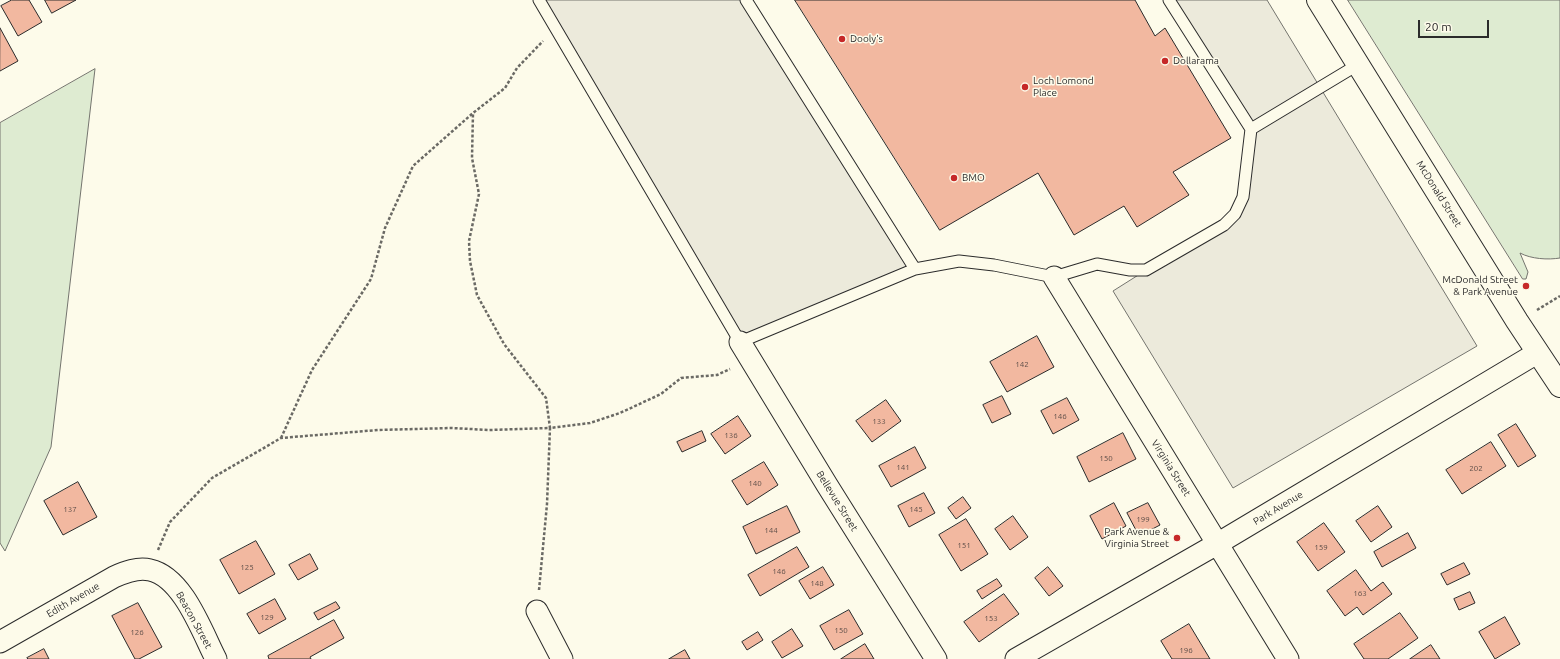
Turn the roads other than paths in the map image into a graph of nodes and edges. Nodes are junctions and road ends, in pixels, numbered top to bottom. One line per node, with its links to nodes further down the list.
1 (539, 0): 9 (lane)
2 (746, 0): 7 (lane)
3 (1169, 0): 6 (lane)
4 (1318, 0): 5 (street, McDonald Street)
5 (1359, 64): 6 (lane); 10 (street, McDonald Street)
6 (1251, 129): 8 (lane)
7 (915, 269): 8 (lane); 9 (lane)
8 (1054, 277): 12 (street, Virginia Street)
9 (740, 342): 18 (street, Bellevue Street)
10 (1537, 353): 11 (street, McDonald Street); 12 (street, Park Avenue)
11 (1560, 386)
12 (1218, 544): 19 (street, Park Avenue); 20 (street, Virginia Street)
13 (150, 570): 15 (street, Edith Avenue); 16 (street, Beacon Street)
14 (537, 611): 17 (street)
15 (0, 642)
16 (216, 659)
17 (562, 659)
18 (936, 659)
19 (1016, 659)
20 (1288, 659)

